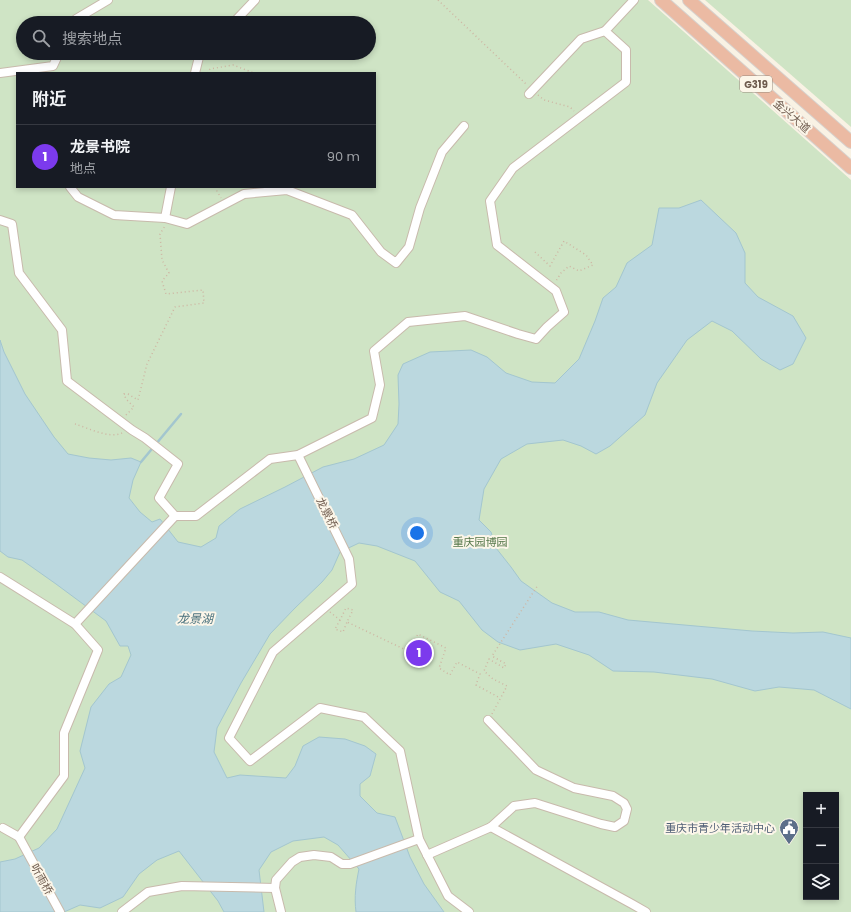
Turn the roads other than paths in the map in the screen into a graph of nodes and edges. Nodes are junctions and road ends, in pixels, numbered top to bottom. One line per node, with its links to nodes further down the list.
1 (108, 0): 6 (lane)
2 (255, 0): 7 (lane)
3 (634, 0): 8 (lane)
4 (661, 0): 19 (highway, 金兴大道 / G319)
5 (689, 0): 18 (highway, 金兴大道 / G319)
6 (81, 16)
7 (240, 16)
8 (605, 31): 16 (lane); 24 (lane)
9 (57, 60): 11 (lane)
10 (198, 60): 13 (lane)
11 (55, 70): 12 (lane)
12 (28, 72)
13 (195, 72)
14 (16, 73): 15 (lane)
15 (0, 74)
16 (531, 92)
17 (464, 126): 22 (lane)
18 (851, 142)
19 (851, 168)
20 (71, 188): 22 (lane)
21 (171, 188): 22 (lane)
22 (167, 219)
23 (0, 220): 25 (lane)
24 (298, 455): 25 (lane); 32 (lane, 龙景桥)
25 (175, 516): 27 (lane)
26 (0, 577): 27 (lane)
27 (75, 624): 31 (lane)
28 (488, 720): 29 (lane)
29 (491, 827): 33 (lane); 39 (lane)
30 (3, 828): 31 (lane)
31 (19, 837): 35 (lane, 听雨桥)
32 (419, 839): 33 (lane); 34 (lane)
33 (427, 855): 38 (lane)
34 (275, 888): 36 (lane); 37 (lane)
35 (60, 912)
36 (122, 912)
37 (281, 912)
38 (470, 912)
39 (646, 912)

